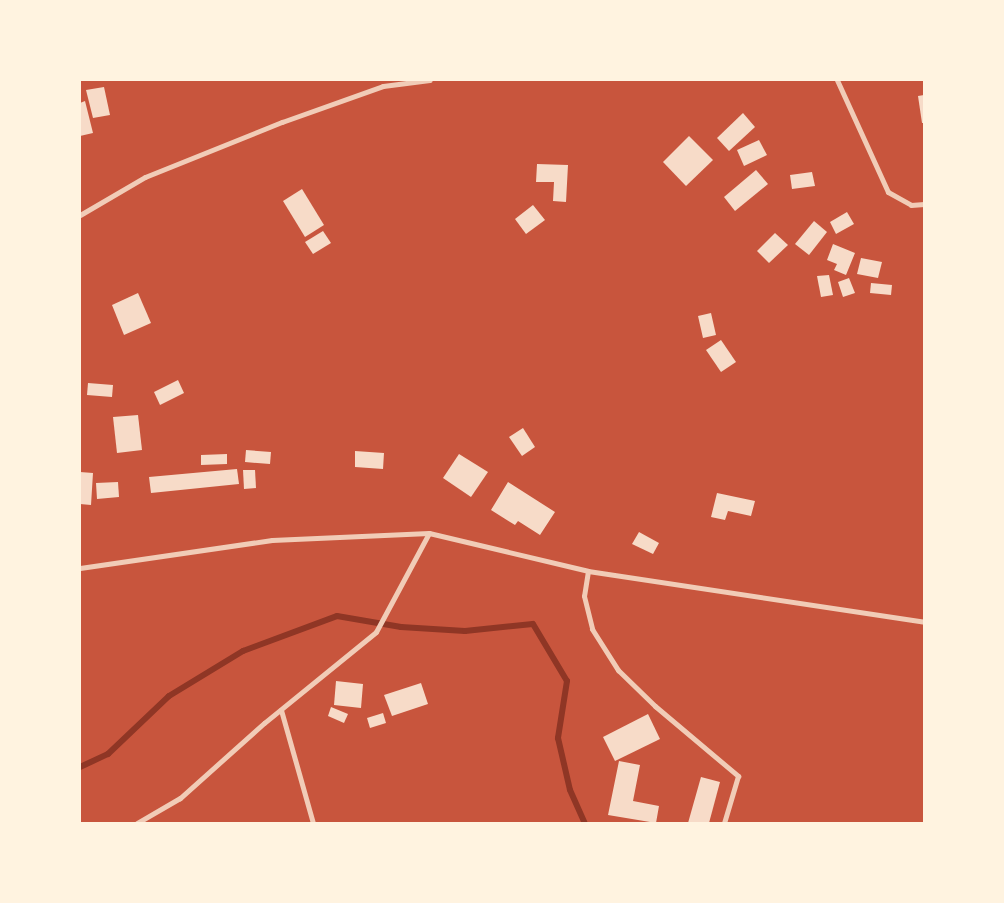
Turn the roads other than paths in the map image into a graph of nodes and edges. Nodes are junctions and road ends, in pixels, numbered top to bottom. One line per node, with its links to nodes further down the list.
1 (430, 80): 4 (street)
2 (837, 80): 3 (street)
3 (924, 204)
4 (80, 215)
5 (429, 533): 6 (street); 7 (street); 9 (street)
6 (80, 568)
7 (588, 571): 8 (street); 12 (street)
8 (924, 622)
9 (281, 710): 10 (street); 11 (street)
10 (137, 823)
11 (314, 823)
12 (724, 823)

